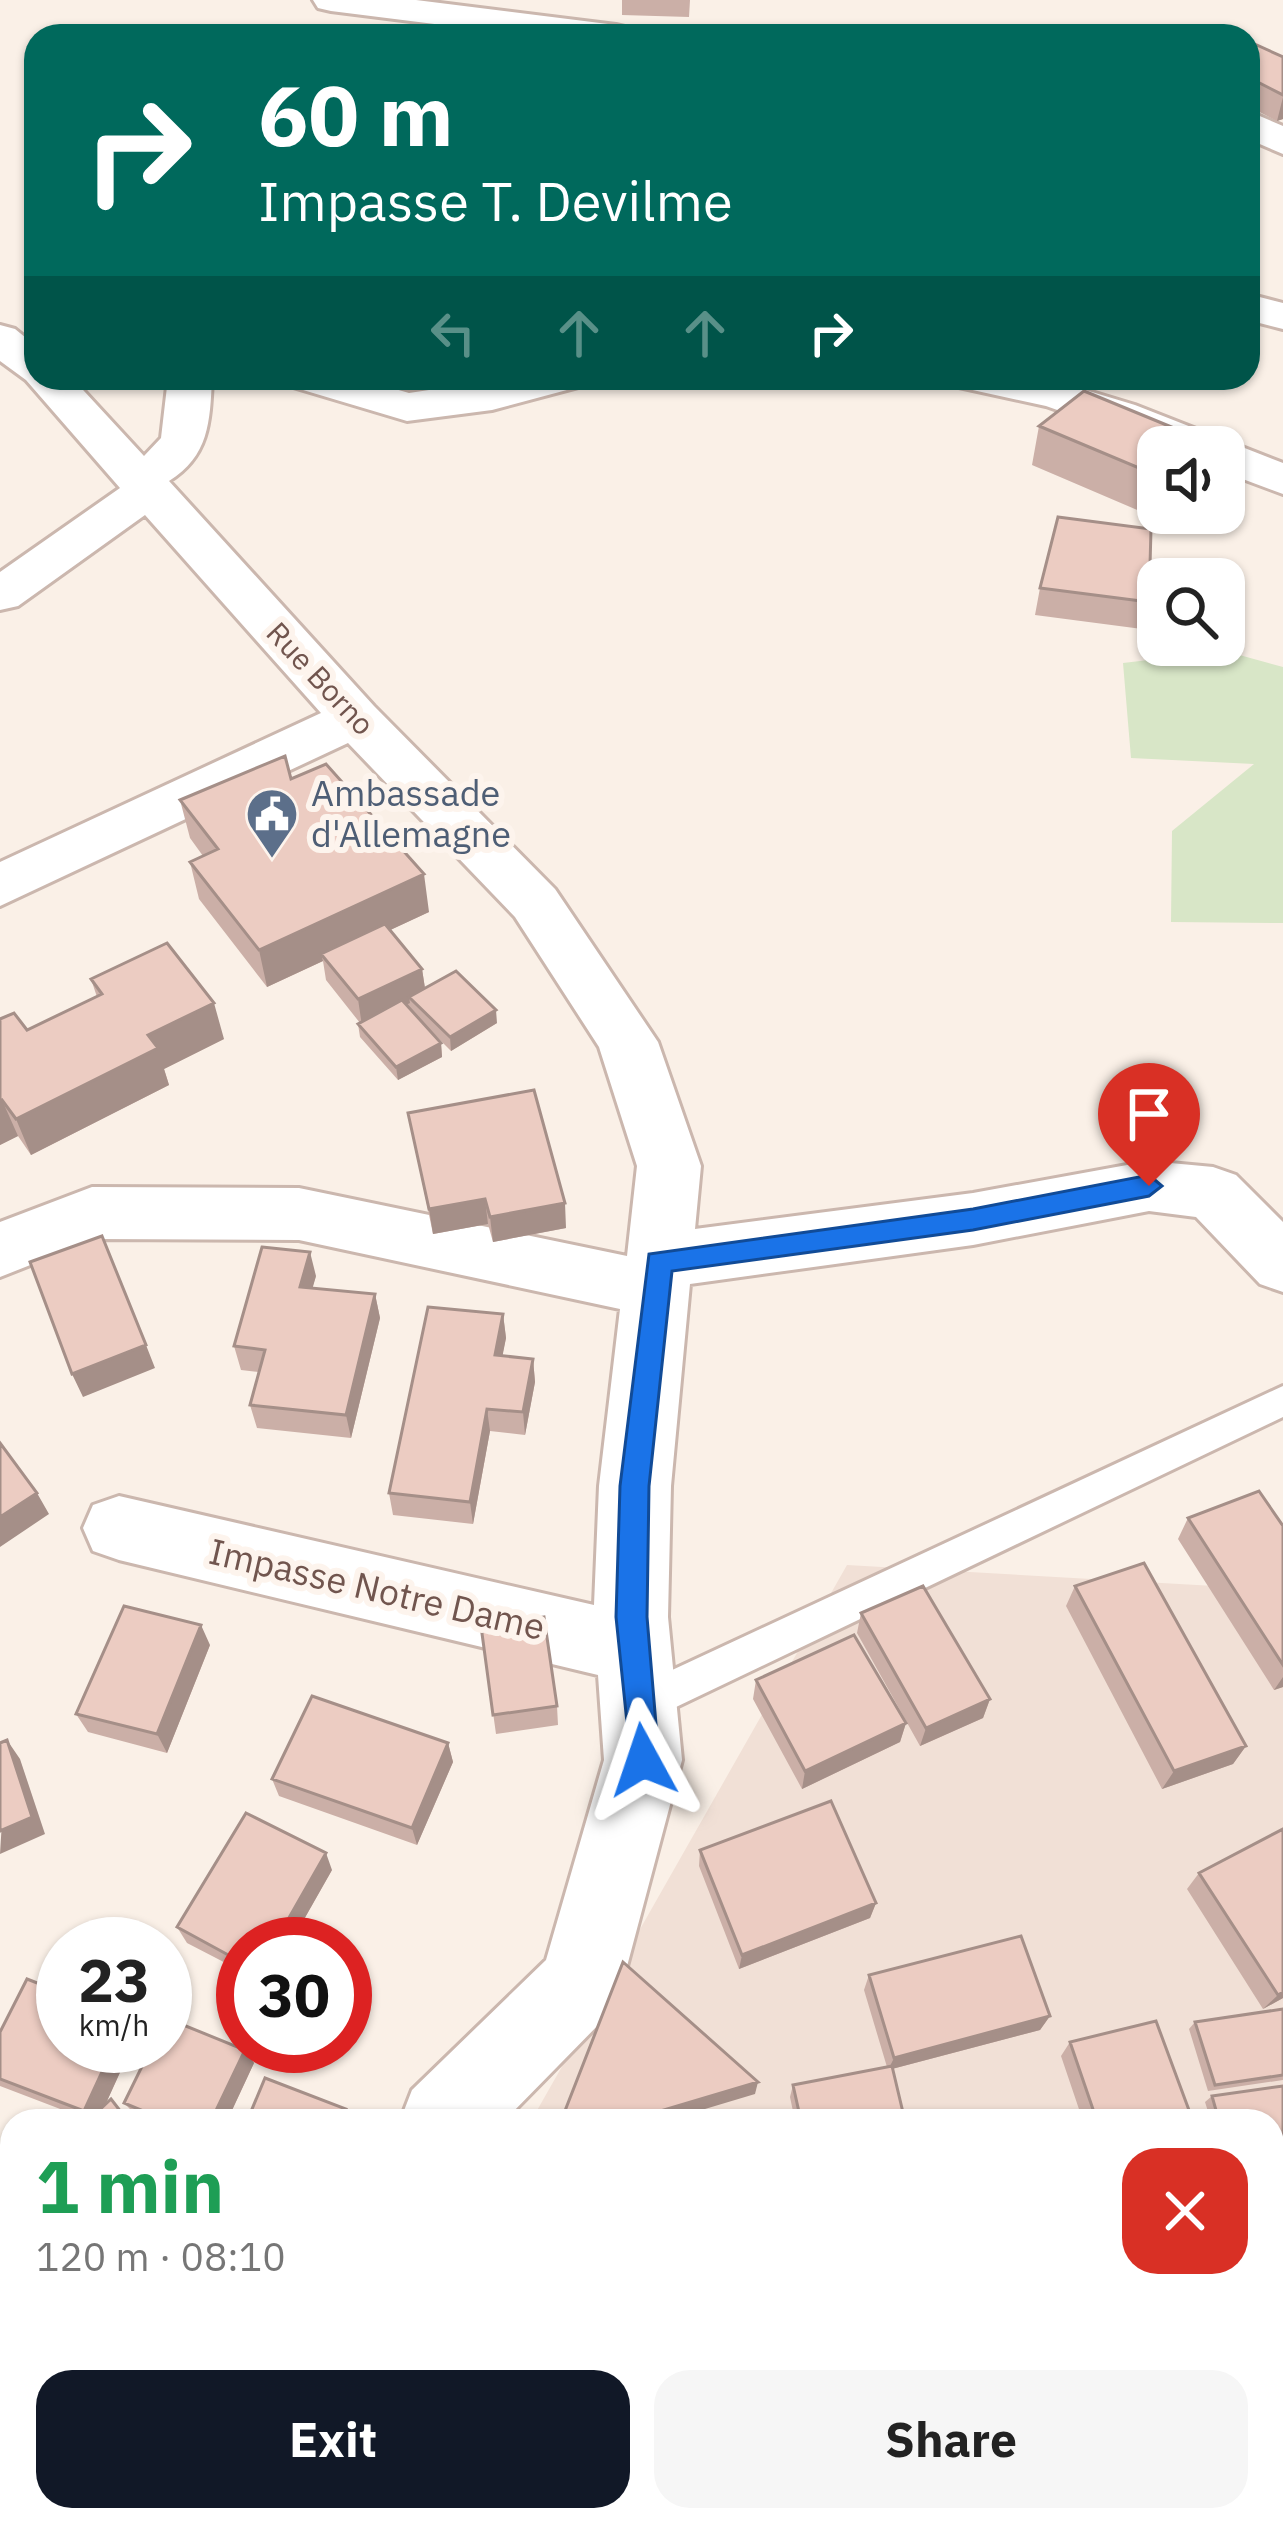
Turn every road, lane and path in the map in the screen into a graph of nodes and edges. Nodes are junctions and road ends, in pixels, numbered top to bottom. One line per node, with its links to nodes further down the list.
1 (331, 0): 3 (street)
2 (466, 0): 3 (street)
3 (420, 9): 4 (street)
4 (529, 24)
5 (0, 338): 6 (street, Rue Borno)
6 (24, 358)
7 (58, 390): 15 (street, Rue Borno)
8 (189, 390): 15 (street)
9 (349, 390): 10 (street)
10 (515, 390)
11 (1037, 390): 12 (street)
12 (1151, 426)
13 (1245, 464): 14 (street)
14 (1283, 480)
15 (146, 483): 16 (street); 17 (street, Rue Borno)
16 (0, 595)
17 (355, 718): 18 (street); 21 (street, Rue Borno)
18 (0, 886)
19 (0, 1250): 21 (street)
20 (1283, 1265): 21 (street)
21 (657, 1275): 24 (street, Rue Borno)
22 (1283, 1401): 24 (lane)
23 (119, 1528): 24 (street, Impasse Notre Dame)
24 (636, 1677): 25 (street, Rue Borno)
25 (475, 2109)

